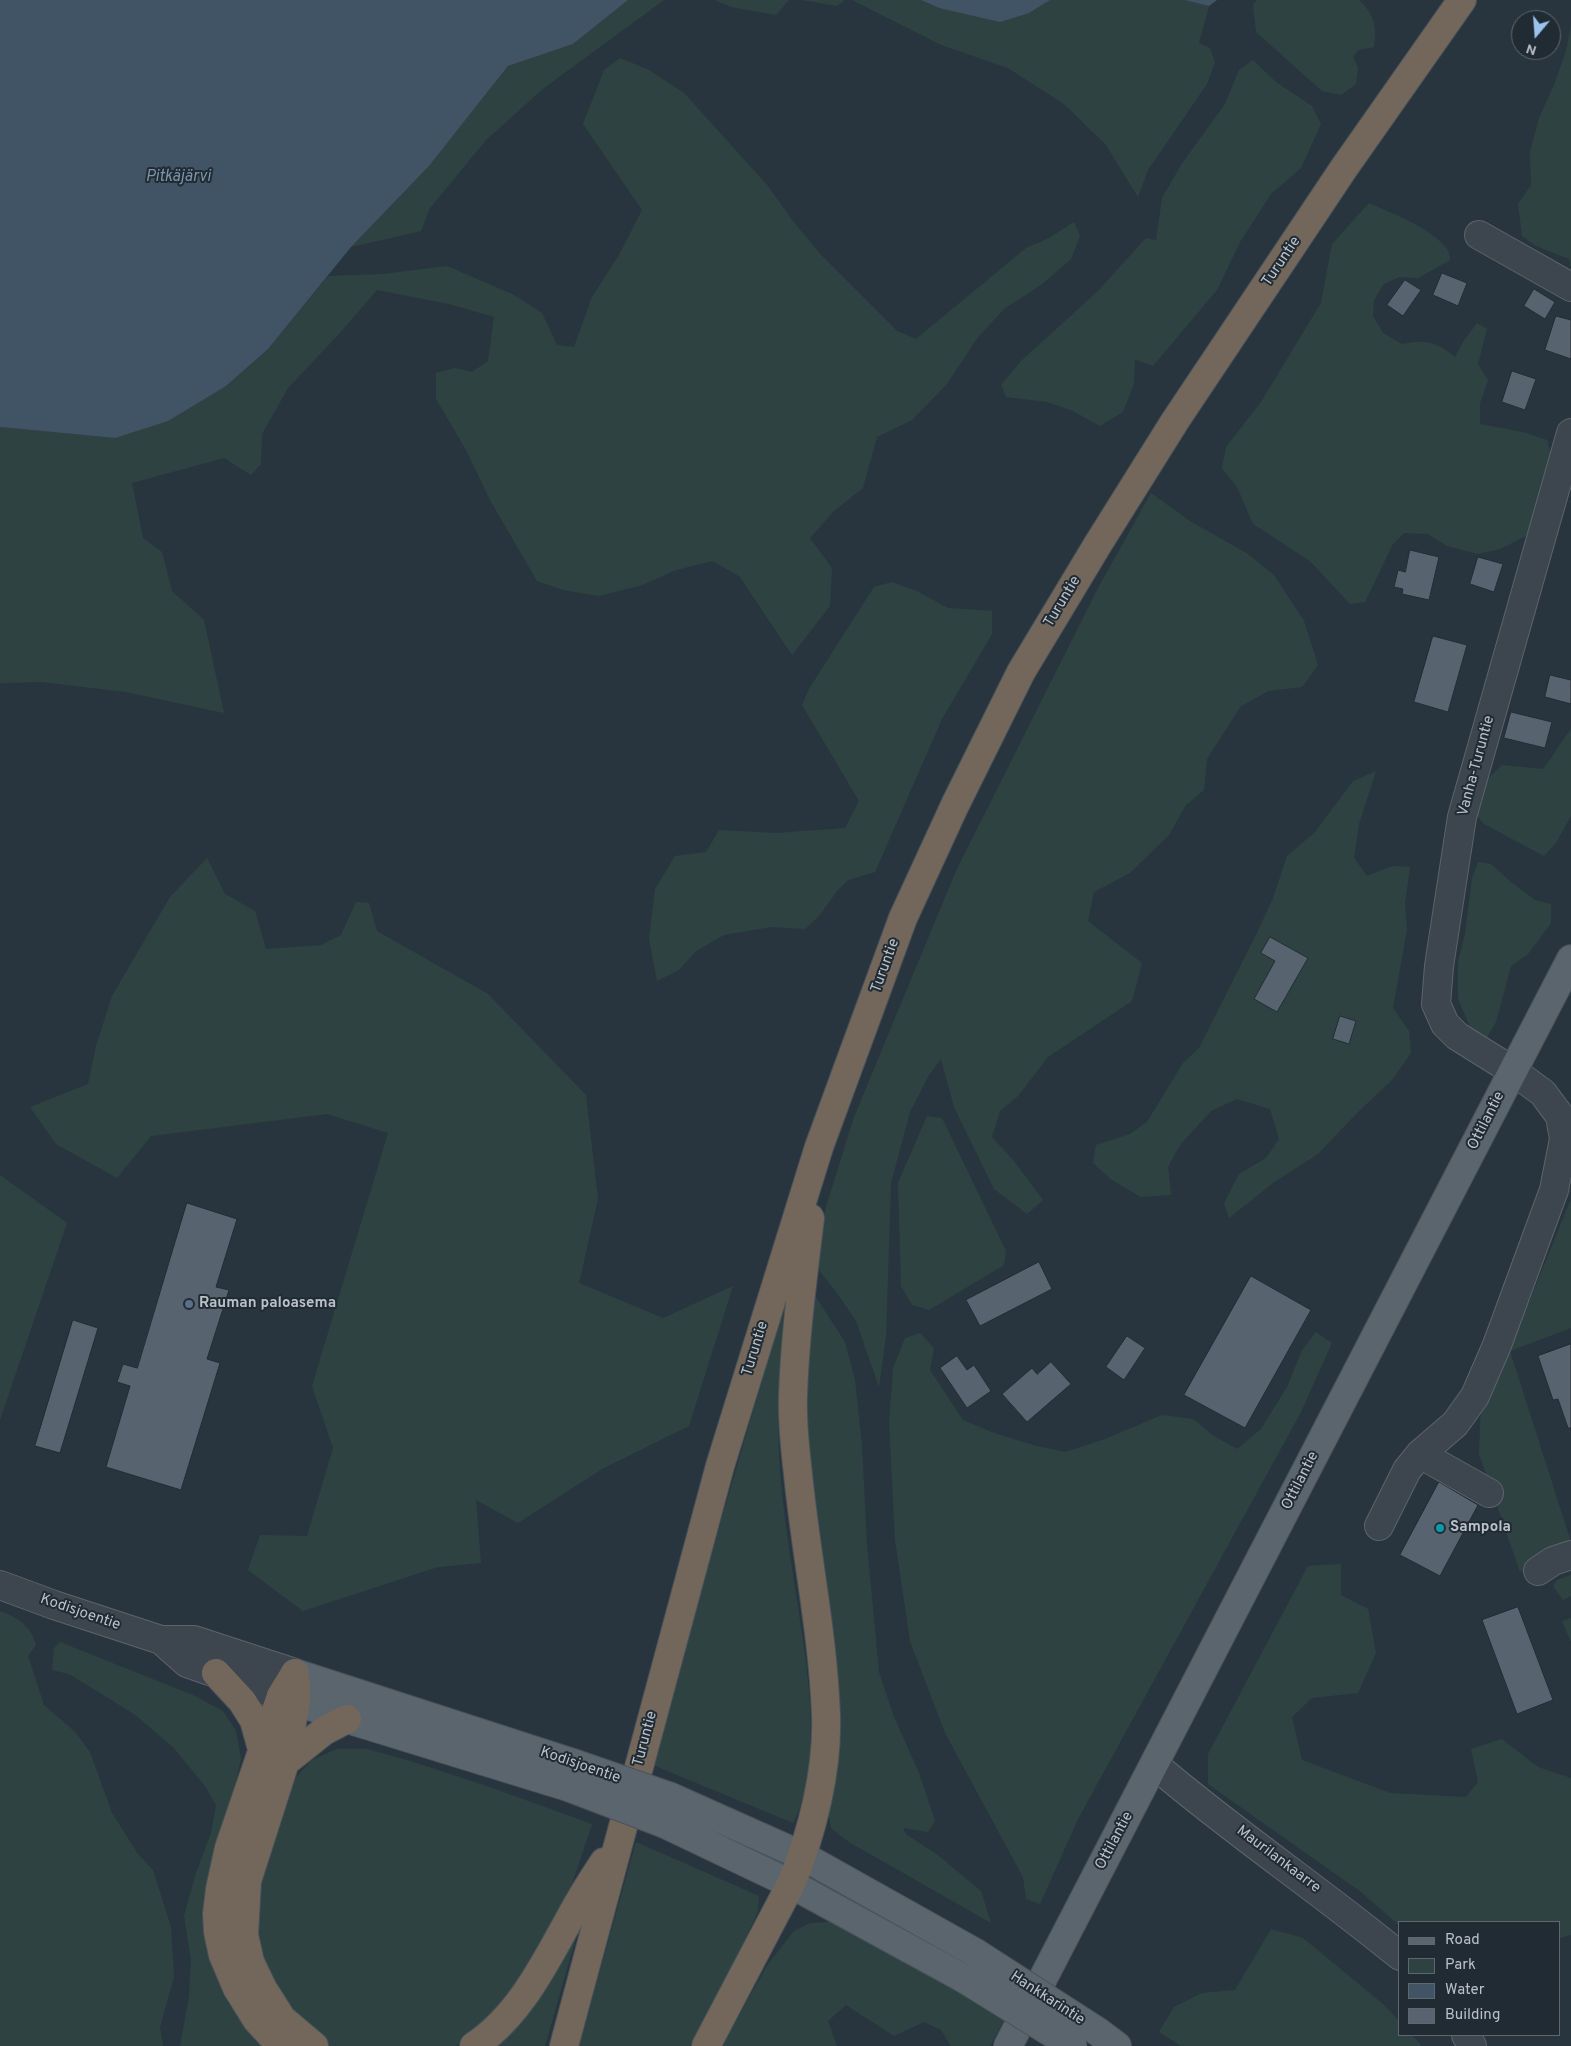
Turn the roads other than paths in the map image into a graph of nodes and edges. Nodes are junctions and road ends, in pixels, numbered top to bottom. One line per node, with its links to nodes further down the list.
1 (1462, 0): 7 (highway, Turuntie)
2 (1479, 235): 3 (street)
3 (1571, 288)
4 (1571, 433): 6 (street, Vanha-Turuntie)
5 (1571, 959): 6 (main road, Ottilantie)
6 (1513, 1071): 8 (street, Vanha-Turuntie); 20 (main road, Ottilantie)
7 (818, 1147): 22 (highway, Turuntie); 23 (highway)
8 (1420, 1454): 9 (street); 10 (street, Vanha-Turuntie)
9 (1489, 1493)
10 (1379, 1526)
11 (1571, 1555): 12 (street)
12 (1538, 1571)
13 (0, 1585): 14 (street, Kodisjoentie)
14 (161, 1640): 15 (street, Kodisjoentie); 16 (street, Kodisjoentie)
15 (216, 1673): 17 (street, Kodisjoentie); 19 (highway)
16 (296, 1673): 17 (highway); 21 (main road, Kodisjoentie)
17 (288, 1698): 18 (main road, Kodisjoentie); 19 (highway)
18 (347, 1719): 19 (highway); 21 (main road, Kodisjoentie)
19 (273, 1756): 29 (highway); 30 (highway)
20 (1154, 1765): 26 (street, Maurilankaarre); 34 (main road, Ottilantie)
21 (570, 1775): 23 (main road, Kodisjoentie, bridge); 24 (main road, Kodisjoentie, bridge)
22 (620, 1835): 31 (highway); 32 (highway, Turuntie)
23 (803, 1856): 24 (highway); 25 (main road, Kodisjoentie)
24 (791, 1884): 27 (main road, Kodisjoentie); 33 (highway)
25 (976, 1953): 28 (main road, Hankkarintie, bridge)
26 (1398, 1954)
27 (963, 1978): 35 (main road, Hankkarintie, bridge)
28 (1107, 2038)
29 (281, 2046)
30 (314, 2046)
31 (474, 2046)
32 (564, 2046)
33 (706, 2046)
34 (1008, 2046)
35 (1073, 2046)

